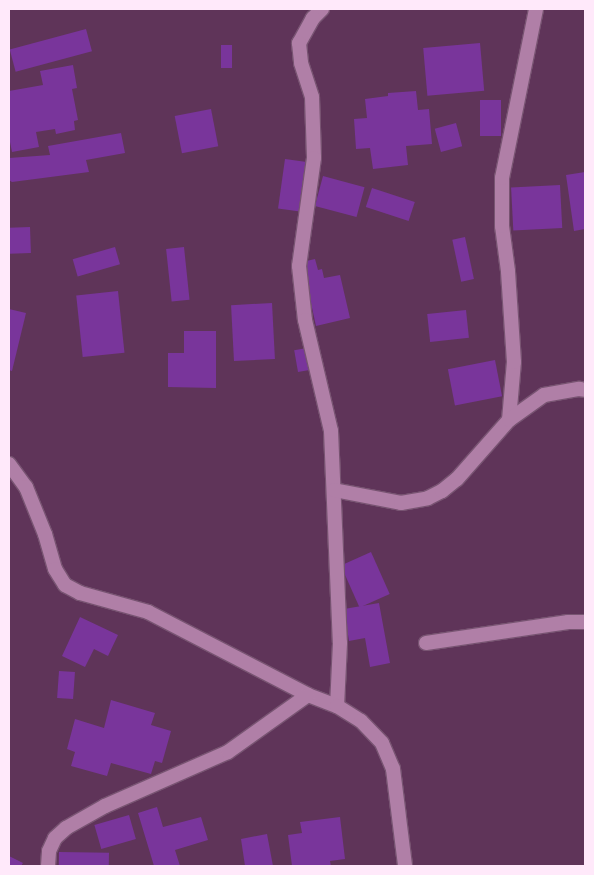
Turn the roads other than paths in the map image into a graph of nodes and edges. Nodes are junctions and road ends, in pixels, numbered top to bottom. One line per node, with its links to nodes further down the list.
1 (322, 9): 6 (street)
2 (536, 9): 4 (street)
3 (585, 390): 4 (street)
4 (509, 420): 6 (street)
5 (9, 464): 9 (street)
6 (334, 490): 10 (street)
7 (585, 622): 8 (street)
8 (426, 643)
9 (308, 695): 10 (street); 11 (street)
10 (337, 706): 12 (street)
11 (48, 866)
12 (405, 866)

